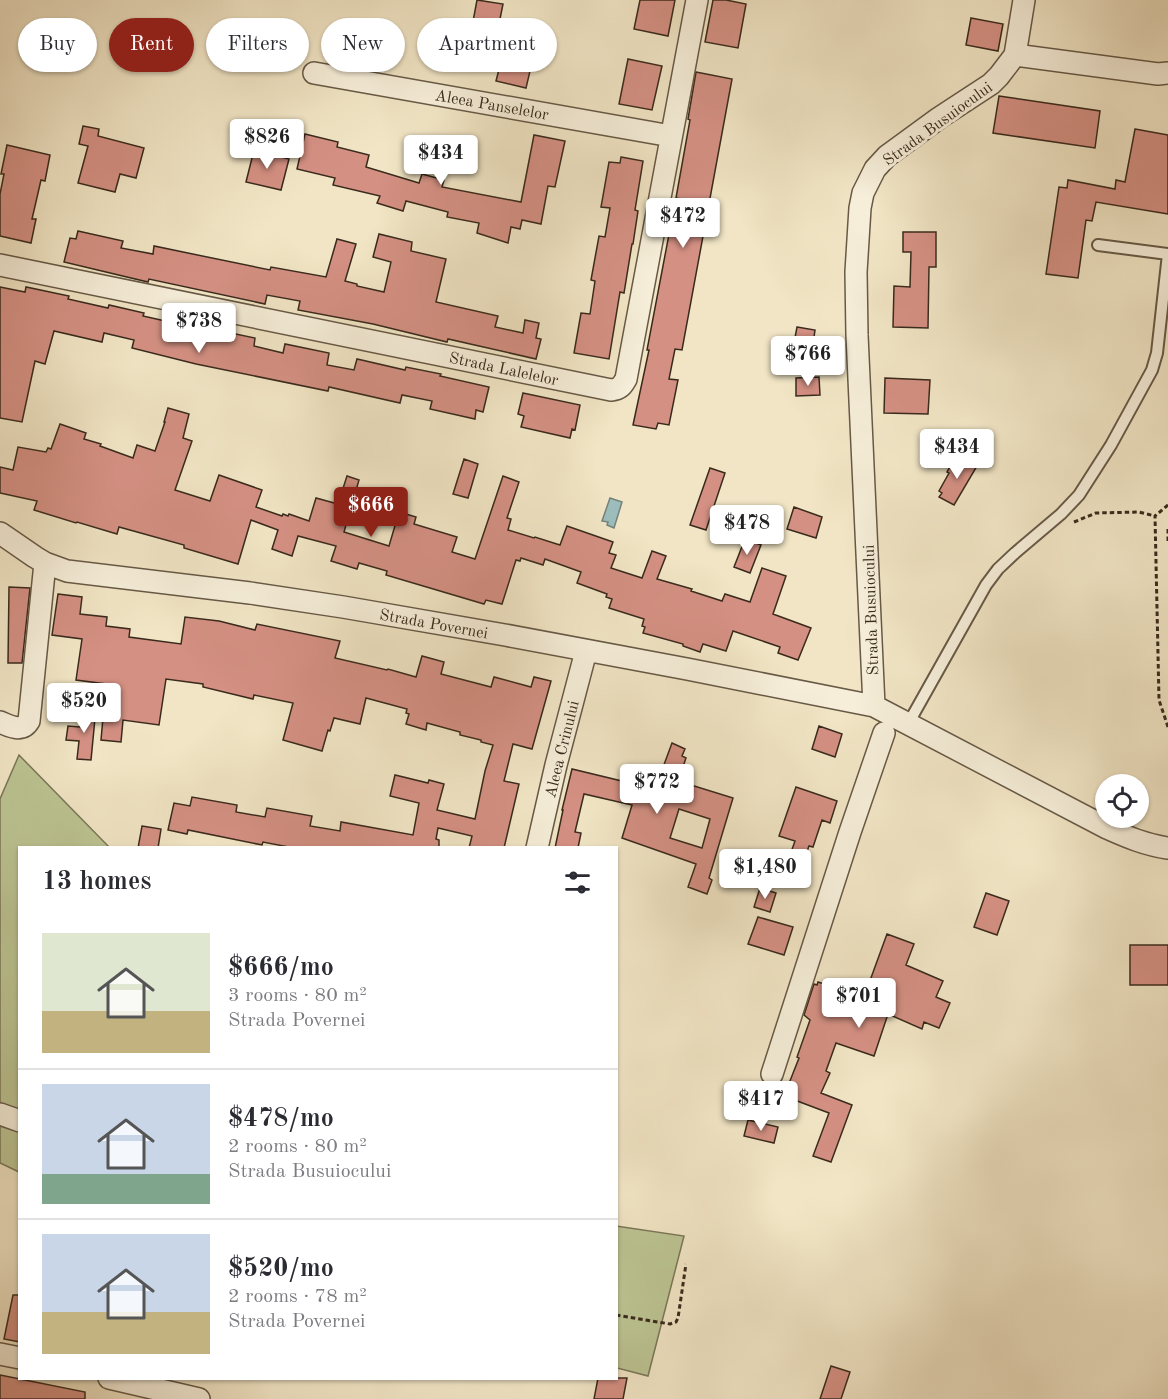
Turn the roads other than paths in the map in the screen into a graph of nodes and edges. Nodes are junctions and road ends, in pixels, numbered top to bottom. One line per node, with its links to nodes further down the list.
1 (697, 0): 6 (street, Strada Lalelelor)
2 (1024, 0): 3 (street)
3 (1015, 55): 5 (street); 13 (street, Strada Busuiocului)
4 (314, 73): 6 (street, Aleea Panselelor)
5 (1168, 73)
6 (671, 136): 9 (street, Strada Lalelelor)
7 (1098, 245): 8 (lane)
8 (1168, 254): 13 (lane)
9 (0, 265)
10 (0, 533): 11 (street, Strada Povernei)
11 (45, 563): 12 (street, Strada Povernei); 14 (street)
12 (586, 651): 13 (street, Strada Povernei); 15 (street, Aleea Crinului)
13 (889, 719): 16 (street, Strada Povernei); 17 (street)
14 (0, 722)
15 (537, 846)
16 (1168, 848)
17 (772, 1074)
18 (0, 1114): 19 (street)
19 (18, 1120)
20 (0, 1354): 21 (street)
21 (18, 1358)
22 (118, 1380): 23 (street)
23 (199, 1399)

